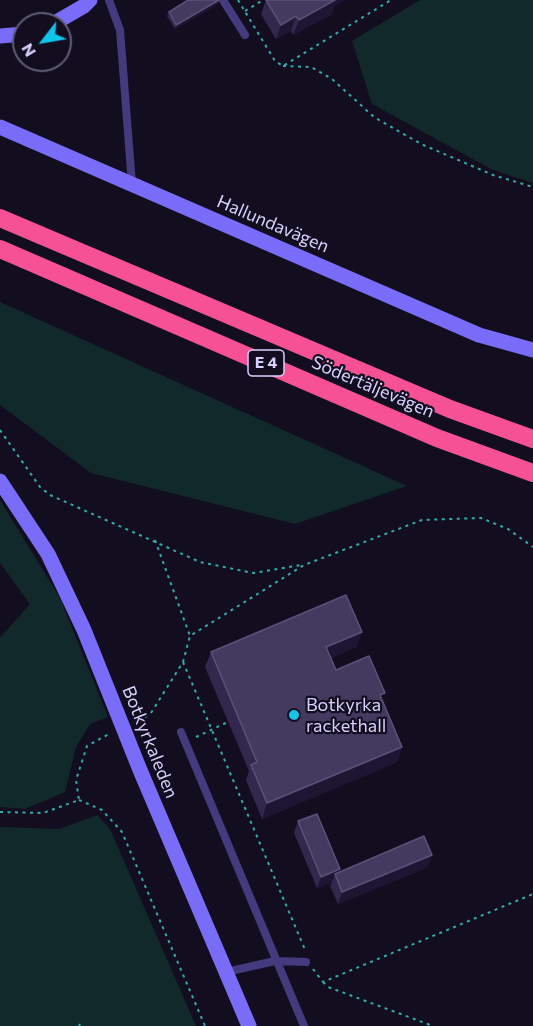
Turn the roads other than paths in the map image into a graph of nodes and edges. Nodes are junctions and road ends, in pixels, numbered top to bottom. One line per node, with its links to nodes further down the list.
1 (90, 0): 4 (main road)
2 (109, 0): 7 (lane)
3 (224, 0): 5 (lane)
4 (72, 13)
5 (245, 35)
6 (0, 127): 7 (main road, Hallundavägen)
7 (132, 184): 10 (main road, Hallundavägen)
8 (0, 218): 11 (highway, Södertäljevägen / E 4)
9 (0, 249): 12 (highway, Södertäljevägen / E 4)
10 (533, 350)
11 (533, 439)
12 (533, 473)
13 (0, 481): 17 (main road, Botkyrkaleden)
14 (181, 732): 15 (lane)
15 (275, 961): 16 (lane); 17 (lane); 19 (lane)
16 (306, 962)
17 (226, 972): 18 (main road, Botkyrkaleden)
18 (249, 1026)
19 (304, 1026)

